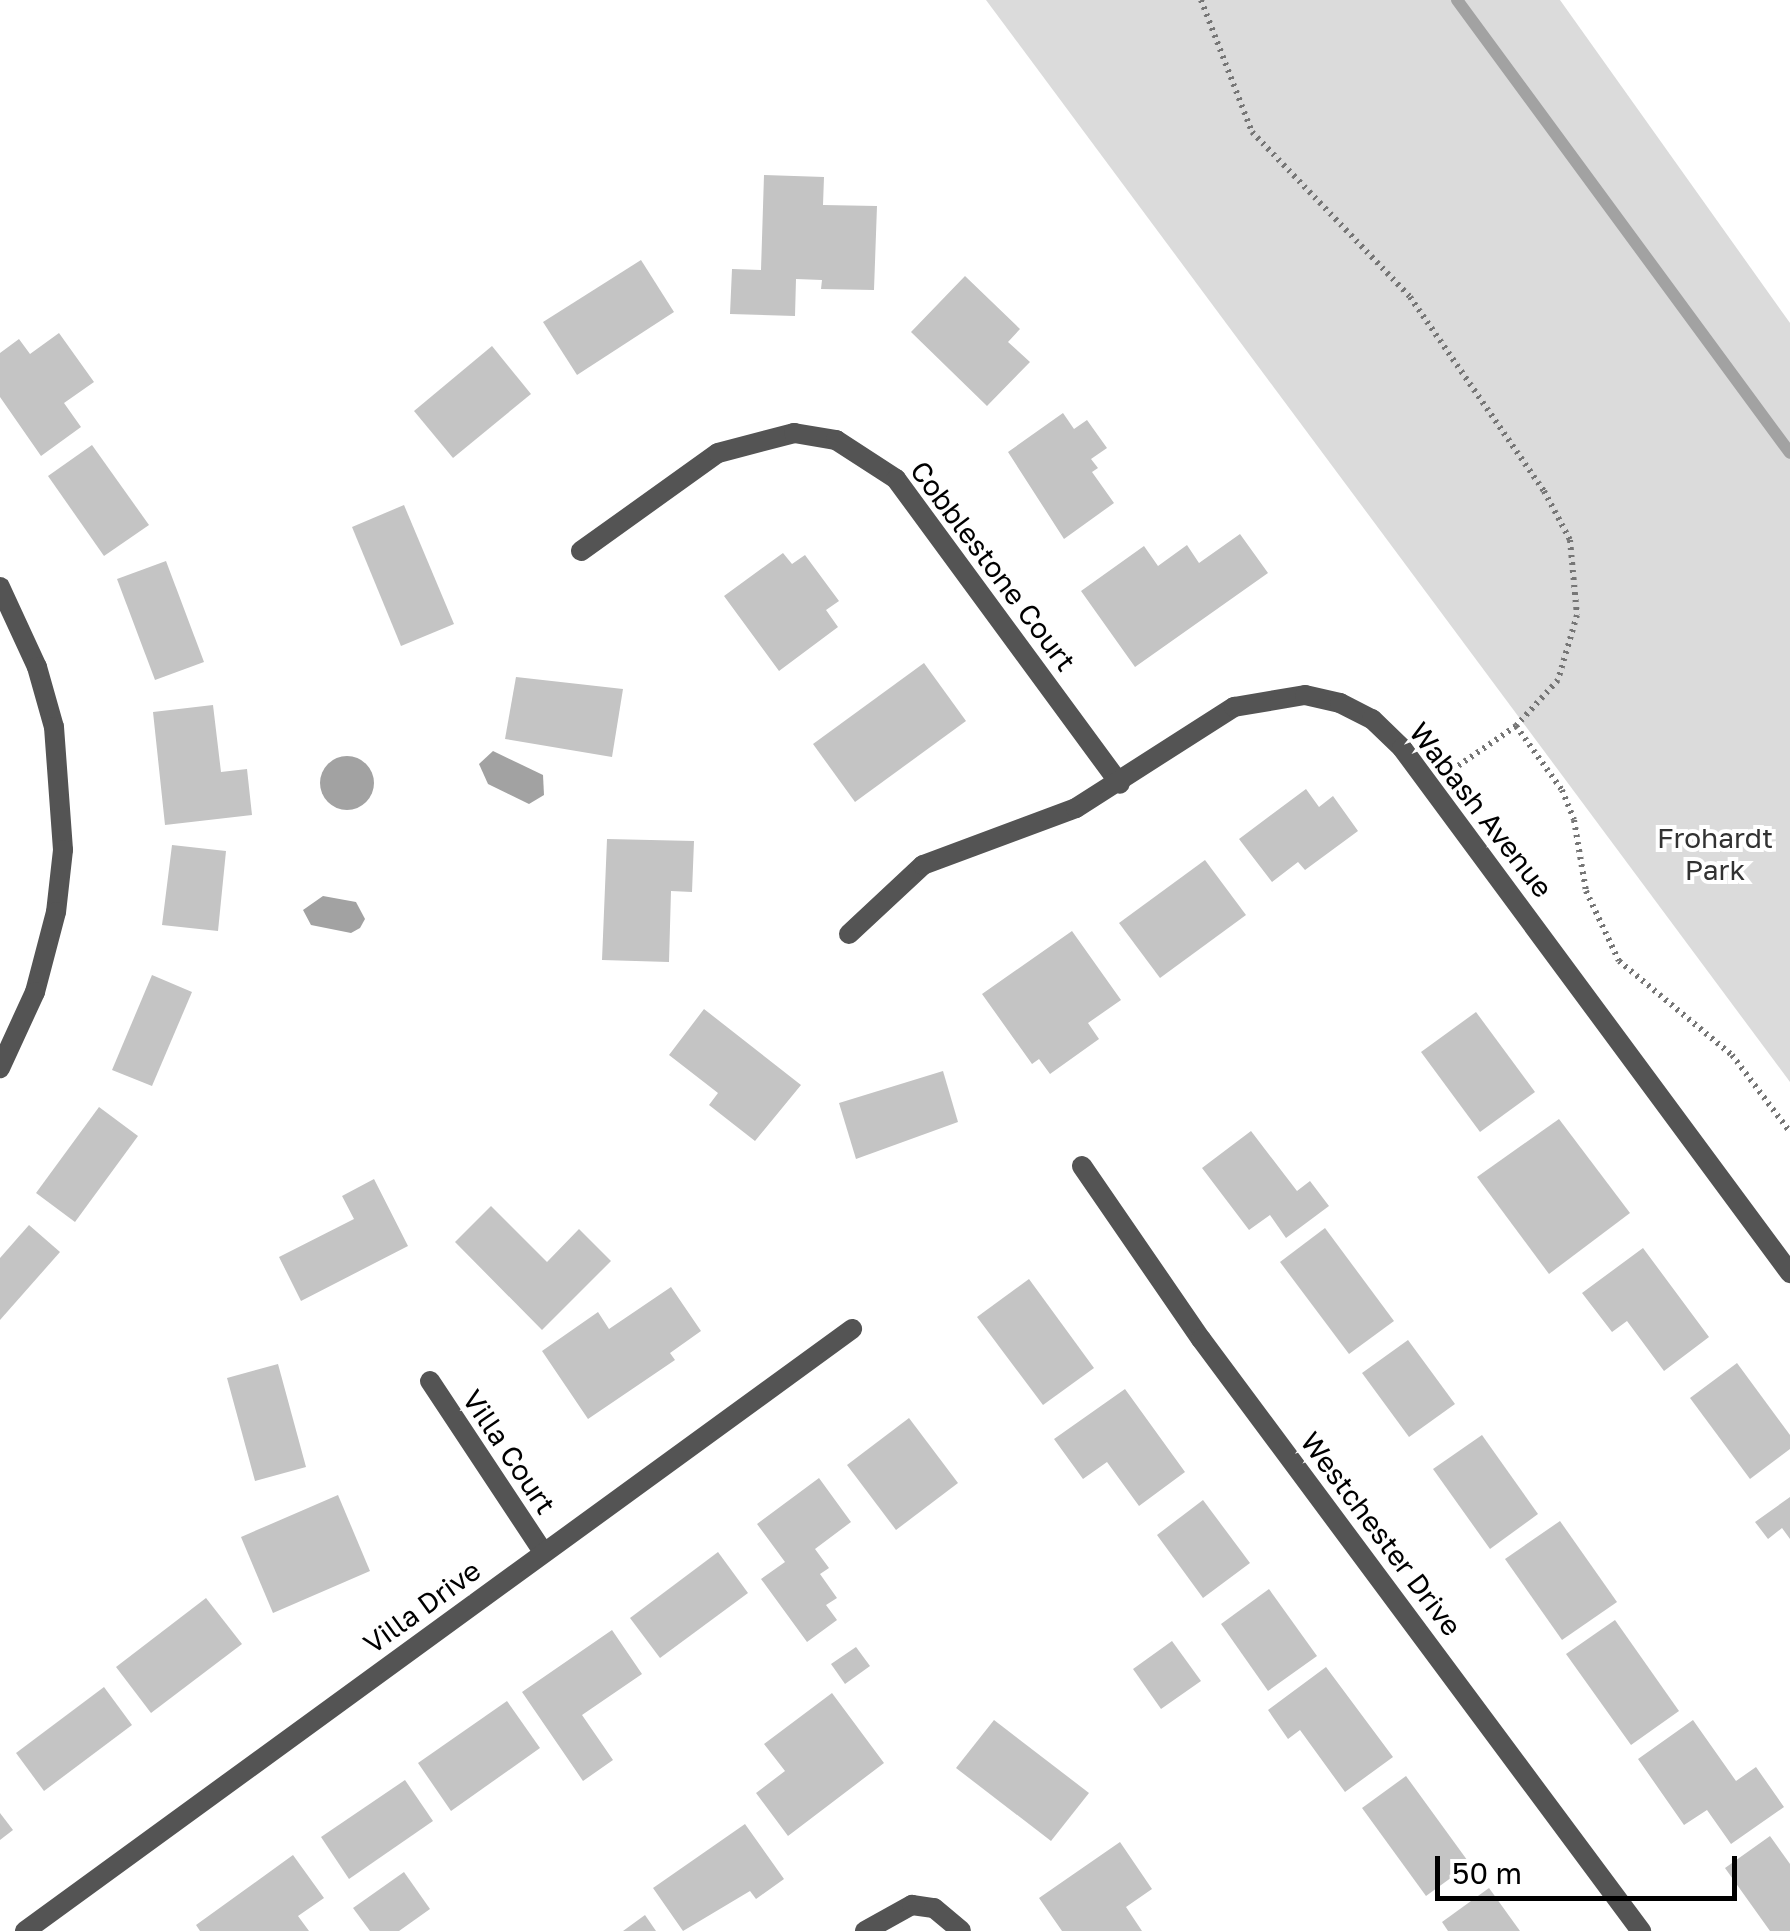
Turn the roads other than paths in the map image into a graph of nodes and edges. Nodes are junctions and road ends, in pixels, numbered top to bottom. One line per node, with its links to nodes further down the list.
1 (581, 552): 3 (street, Cobblestone Court)
2 (0, 587): 5 (street)
3 (1120, 784): 4 (street, Wabash Avenue); 7 (street, Wabash Avenue)
4 (850, 934)
5 (0, 1068)
6 (1082, 1166): 14 (street, Westchester Drive)
7 (1790, 1273)
8 (852, 1328): 10 (street, Villa Drive)
9 (430, 1381): 10 (street, Villa Court)
10 (543, 1552): 11 (street, Villa Drive)
11 (25, 1931)
12 (865, 1931): 13 (street)
13 (961, 1931)
14 (1641, 1931)

